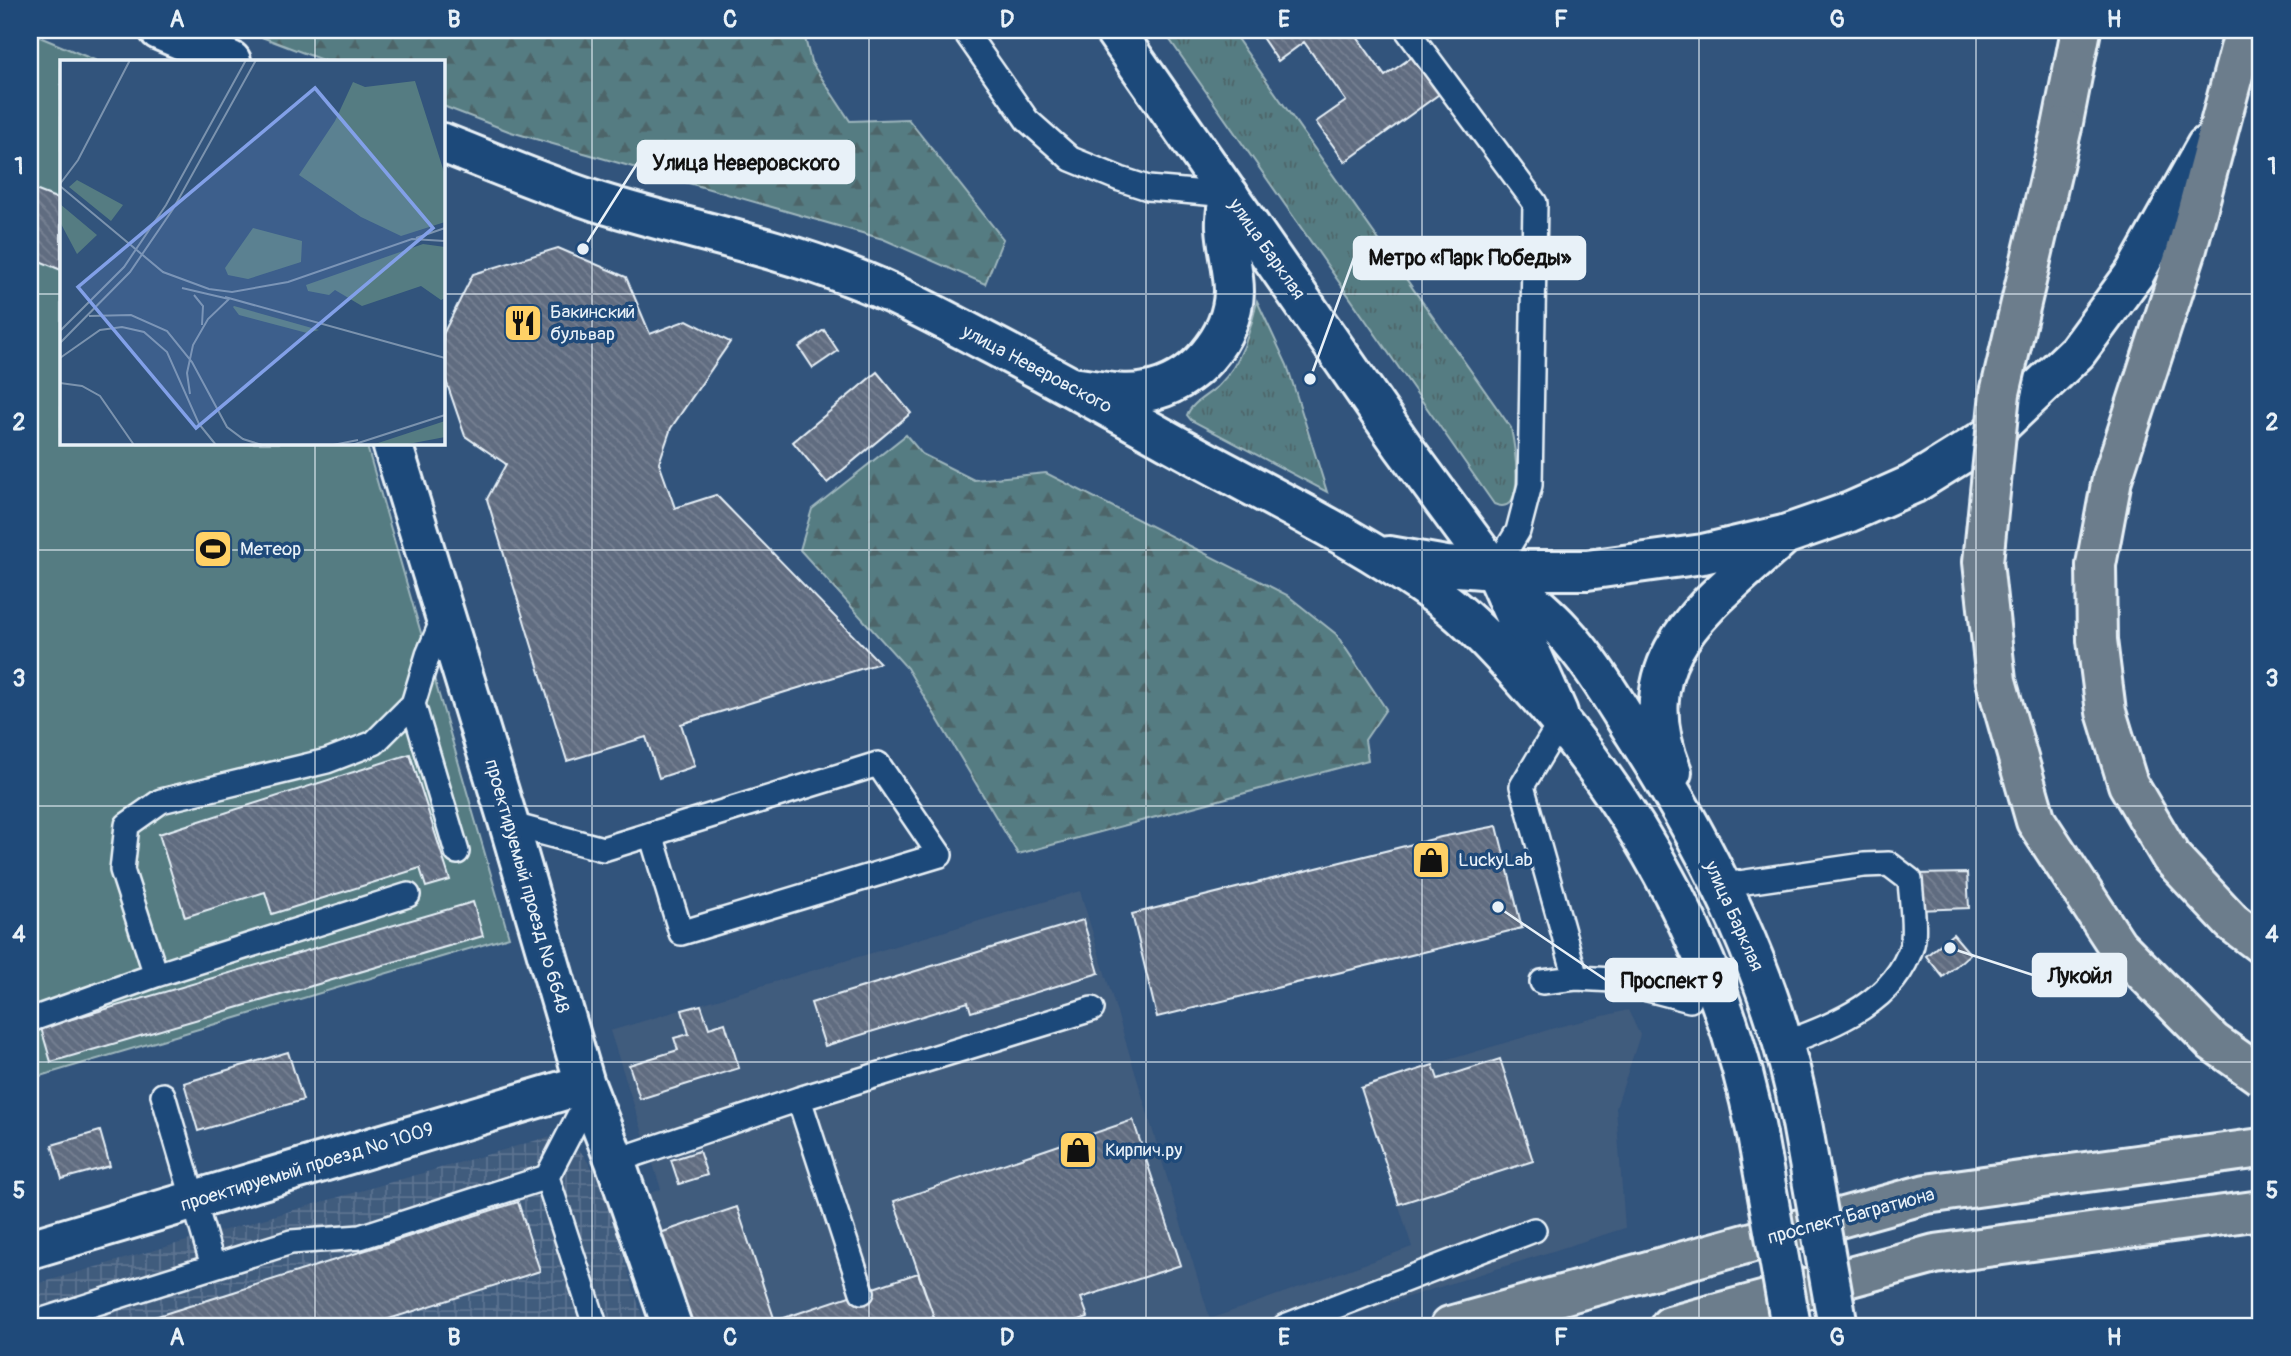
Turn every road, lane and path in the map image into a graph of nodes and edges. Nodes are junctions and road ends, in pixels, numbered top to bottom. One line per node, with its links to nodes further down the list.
1 (964, 30): 10 (lane)
2 (1114, 30): 10 (main road, улица Барклая)
3 (1407, 30): 15 (lane)
4 (2081, 30): 33 (main road, bridge)
5 (2245, 30): 8 (main road)
6 (161, 32): 7 (main road)
7 (229, 60)
8 (2225, 108): 13 (main road); 25 (main road)
9 (444, 143): 11 (main road, улица Неверовского)
10 (1229, 195): 11 (main road); 15 (main road, улица Барклая)
11 (1072, 387): 14 (main road, улица Неверовского)
12 (392, 444): 16 (main road, проектируемый проезд № 6648)
13 (1784, 536): 15 (main road); 21 (main road)
14 (1373, 553): 15 (main road); 18 (main road, улица Неверовского)
15 (1494, 570): 18 (main road, улица Барклая); 21 (main road, улица Барклая)
16 (445, 615): 17 (lane); 19 (main road, проектируемый проезд № 6648)
17 (413, 704): 22 (lane); 26 (lane)
18 (1561, 721): 27 (lane); 52 (main road, улица Барклая, bridge)
19 (509, 824): 20 (lane); 34 (main road, проектируемый проезд № 6648)
20 (651, 834): 20 (lane)
21 (1697, 835): 23 (main road, улица Барклая)
22 (457, 852)
23 (1724, 889): 32 (main road, улица Барклая); 32 (lane)
24 (408, 895): 26 (lane)
25 (2261, 944)
26 (156, 975): 31 (lane)
27 (1577, 978): 28 (lane); 29 (lane)
28 (1542, 982)
29 (1689, 1000)
30 (1092, 1009): 36 (lane)
31 (30, 1020)
32 (1783, 1044): 53 (main road, улица Барклая, bridge)
33 (2261, 1076)
34 (587, 1090): 38 (main road, проектируемый проезд № 6648); 39 (lane); 40 (main road, проектируемый проезд № 1009)
35 (163, 1095): 40 (lane)
36 (799, 1099): 38 (lane); 45 (lane)
37 (2261, 1147): 50 (main road, проспект Багратиона)
38 (615, 1161): 48 (main road, проектируемый проезд № 6648)
39 (547, 1177): 44 (lane); 47 (lane)
40 (194, 1200): 43 (main road, проектируемый проезд № 1009); 44 (lane)
41 (2261, 1210): 51 (main road)
42 (1534, 1230): 49 (lane)
43 (30, 1249)
44 (213, 1266): 46 (lane)
45 (862, 1292)
46 (30, 1324)
47 (594, 1326)
48 (672, 1326)
49 (1285, 1326)
50 (1450, 1326)
51 (1670, 1326)
52 (1791, 1326)
53 (1838, 1326)

